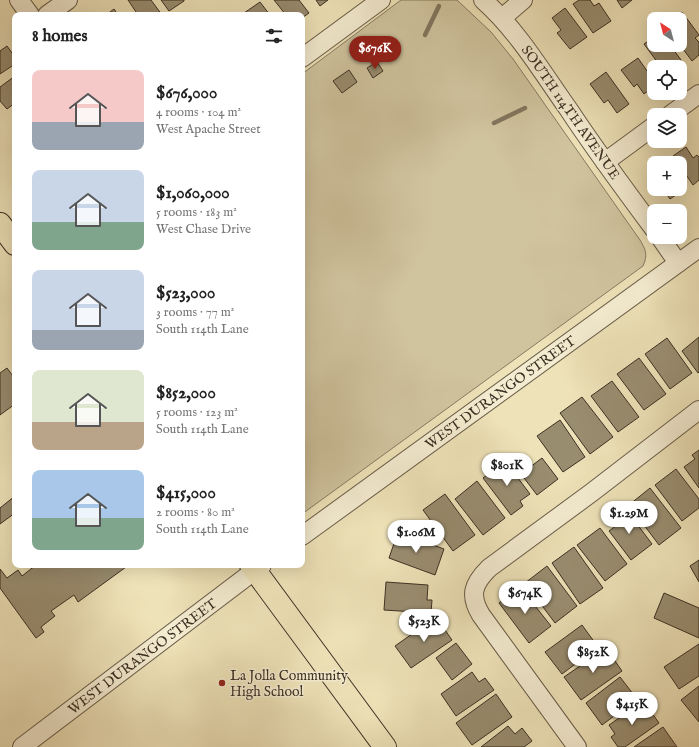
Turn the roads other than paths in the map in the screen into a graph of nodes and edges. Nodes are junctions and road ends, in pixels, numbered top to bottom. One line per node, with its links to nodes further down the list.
1 (19, 0): 6 (street)
2 (68, 0): 7 (street)
3 (380, 0): 9 (street)
4 (483, 0): 8 (street, SOUTH 114TH AVENUE)
5 (523, 0): 8 (street)
6 (28, 12)
7 (51, 12)
8 (502, 18): 13 (street, SOUTH 114TH AVENUE)
9 (305, 56)
10 (699, 94): 11 (street)
11 (680, 108)
12 (647, 131): 13 (street)
13 (605, 162): 14 (street, SOUTH 114TH AVENUE)
14 (647, 219)
15 (0, 224): 16 (main road)
16 (12, 240)
17 (665, 244): 19 (street)
18 (699, 248): 19 (street, WEST DURANGO STREET)
19 (678, 263): 21 (street, WEST DURANGO STREET)
20 (699, 410): 26 (street)
21 (305, 534)
22 (255, 568): 24 (street, WEST DURANGO STREET)
23 (257, 568): 25 (main road)
24 (22, 747)
25 (385, 747)
26 (577, 747)

